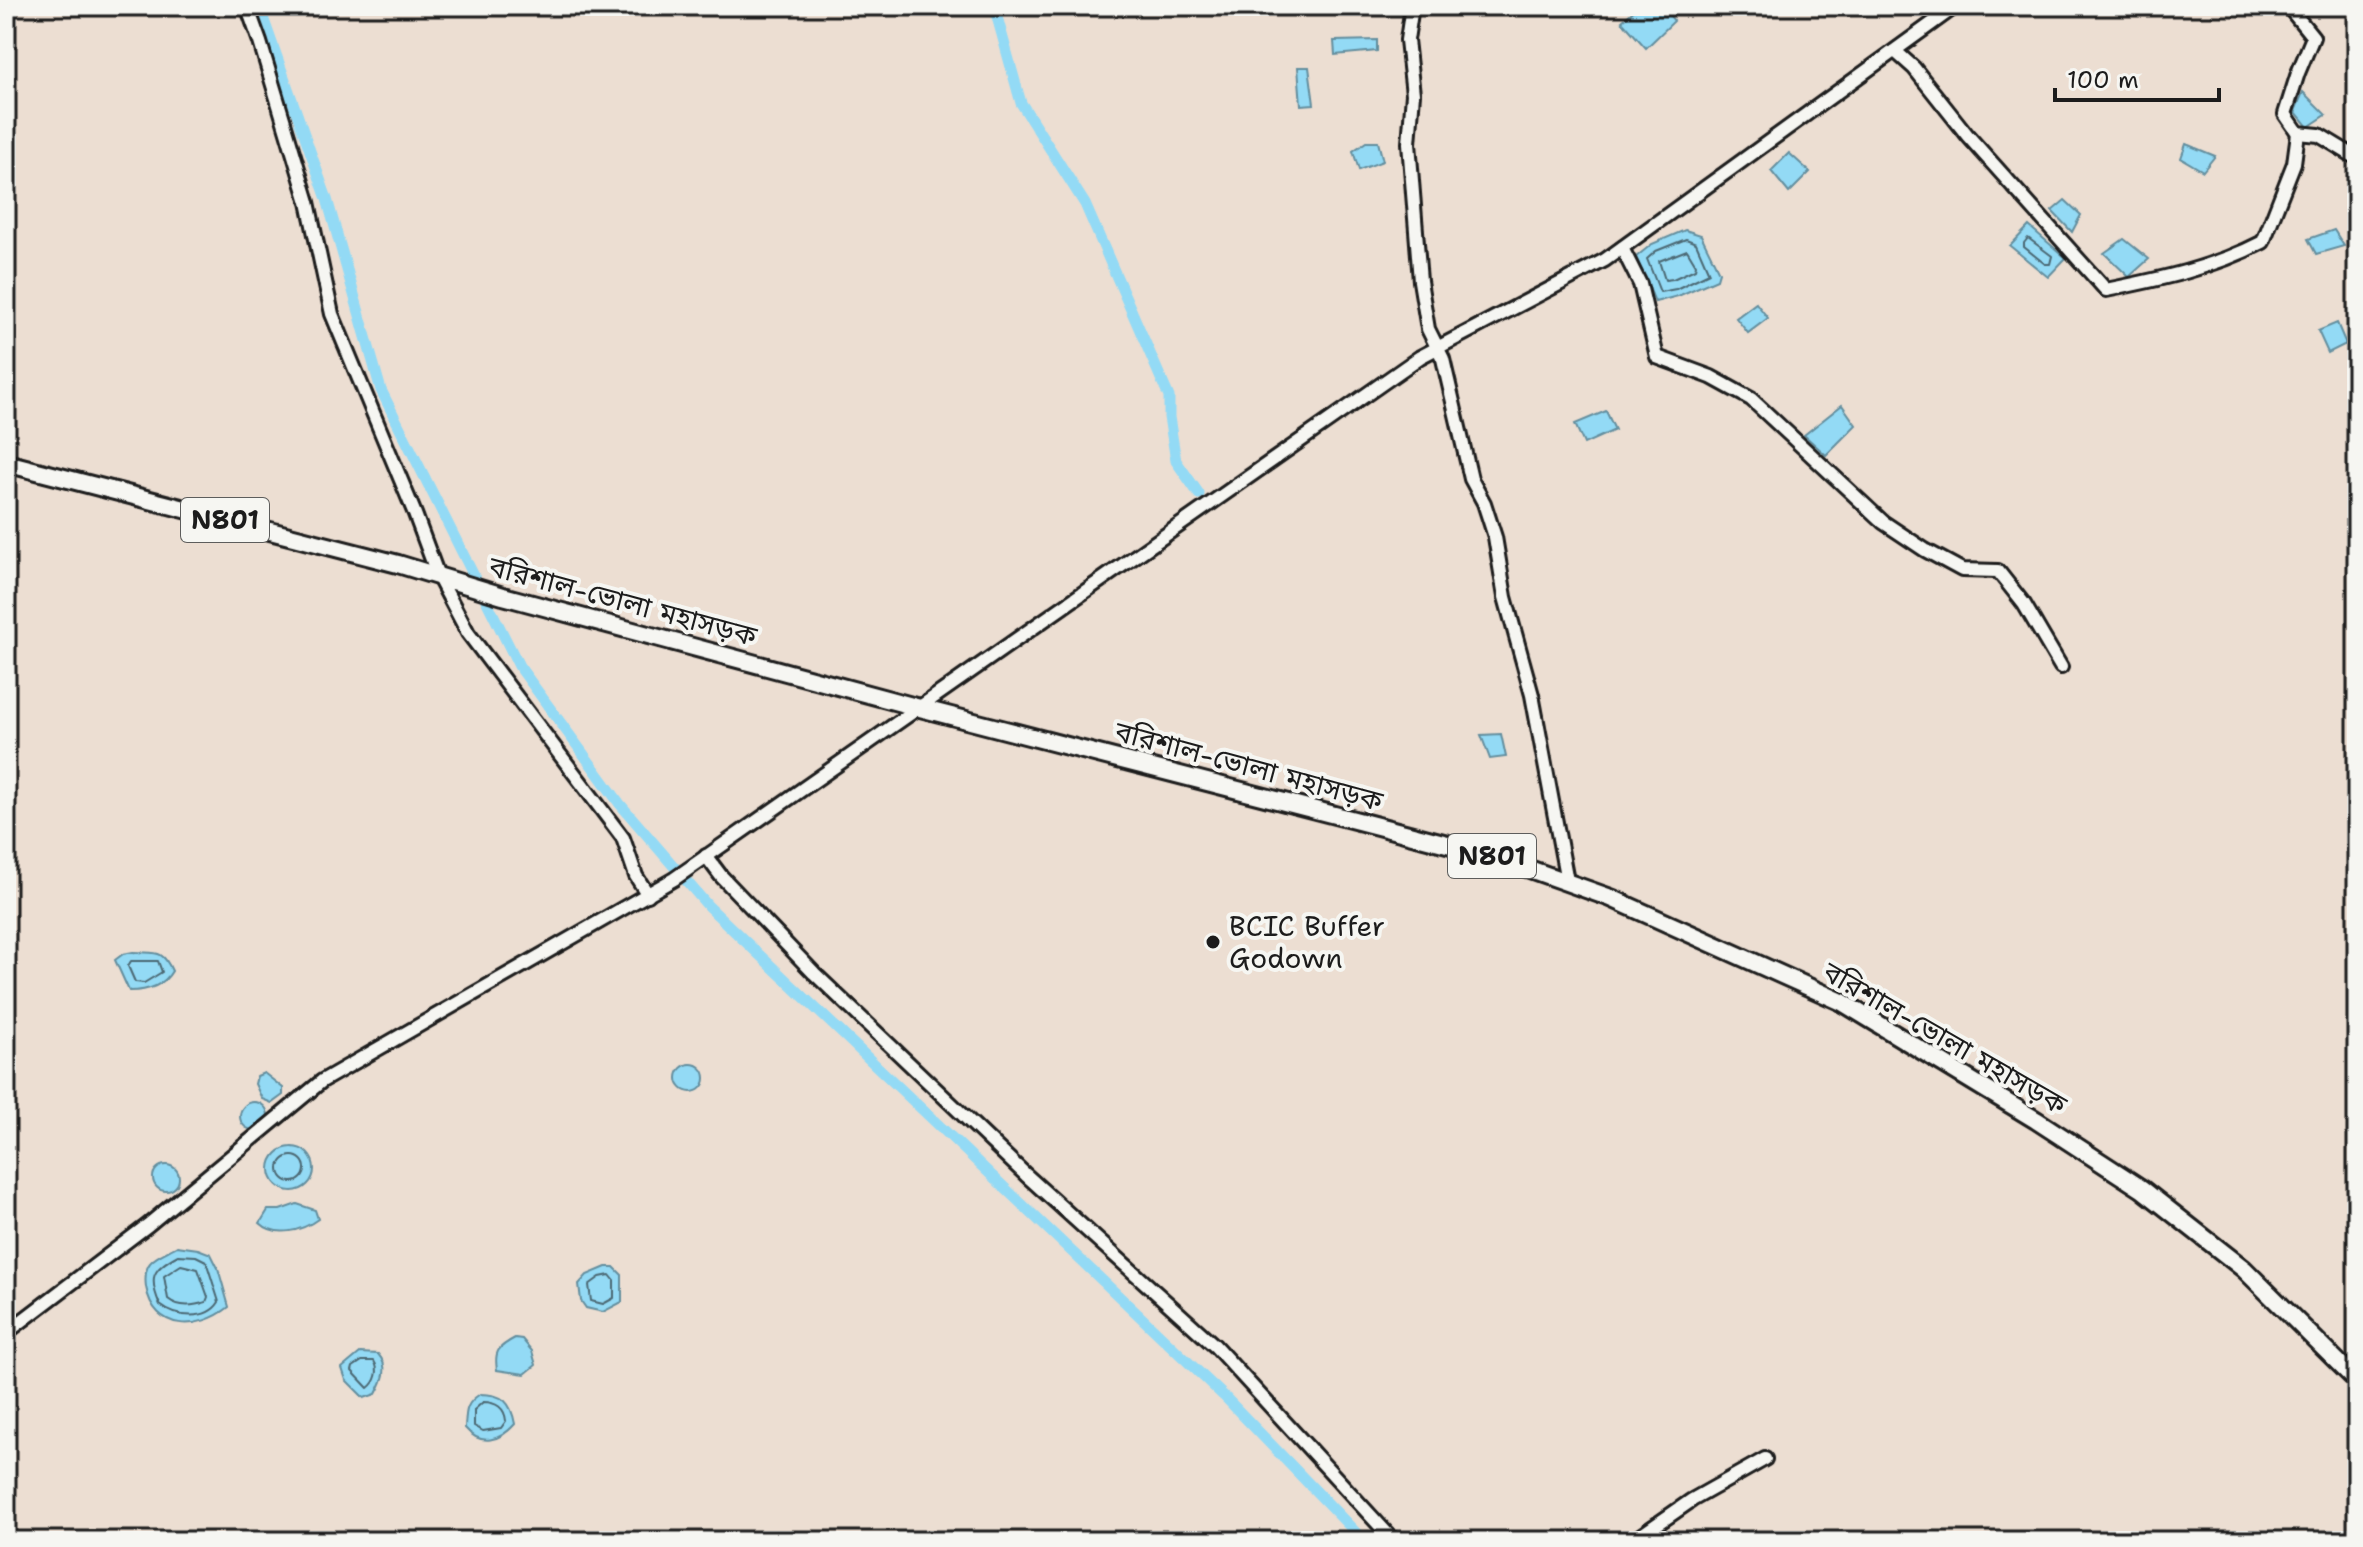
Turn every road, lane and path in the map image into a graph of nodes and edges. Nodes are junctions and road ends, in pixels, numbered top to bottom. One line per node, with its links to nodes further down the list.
1 (247, 6): 11 (street)
2 (1412, 6): 9 (street)
3 (1956, 6): 5 (street)
4 (2288, 6): 6 (street)
5 (1895, 51): 6 (street); 8 (street)
6 (2298, 133): 7 (street)
7 (2357, 158)
8 (1622, 248): 9 (street); 12 (street)
9 (1437, 347): 13 (street); 15 (street)
10 (6, 463): 11 (highway, বরিশাল-ভোলা মহাসড়ক / N801)
11 (441, 578): 13 (highway, বরিশাল-ভোলা মহাসড়ক / N801); 16 (street)
12 (2061, 667)
13 (916, 707): 14 (street); 15 (highway, বরিশাল-ভোলা মহাসড়ক / N801)
14 (701, 859): 16 (street); 20 (street)
15 (1567, 881): 18 (highway, বরিশাল-ভোলা মহাসড়ক / N801)
16 (648, 895): 17 (street)
17 (6, 1333)
18 (2357, 1381)
19 (1765, 1459): 21 (street)
20 (1394, 1541)
21 (1633, 1541)

